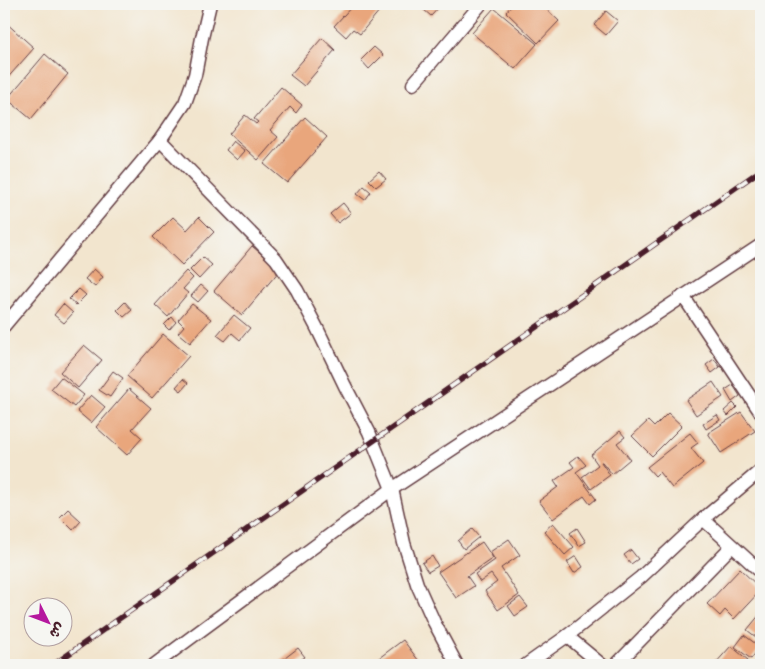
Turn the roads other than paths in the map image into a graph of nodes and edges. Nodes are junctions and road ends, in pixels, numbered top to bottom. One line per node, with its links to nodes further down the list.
1 (210, 4): 4 (street)
2 (481, 4): 3 (street)
3 (413, 84)
4 (160, 140): 7 (street); 10 (street)
5 (761, 245): 6 (street)
6 (683, 296): 8 (street); 10 (street)
7 (4, 326)
8 (761, 413)
9 (761, 470): 11 (street)
10 (392, 489): 15 (street); 16 (street)
11 (703, 520): 12 (street); 14 (street)
12 (732, 546): 13 (street); 19 (street)
13 (761, 572)
14 (567, 636): 17 (street); 18 (street)
15 (154, 665)
16 (458, 665)
17 (526, 665)
18 (602, 665)
19 (616, 665)

